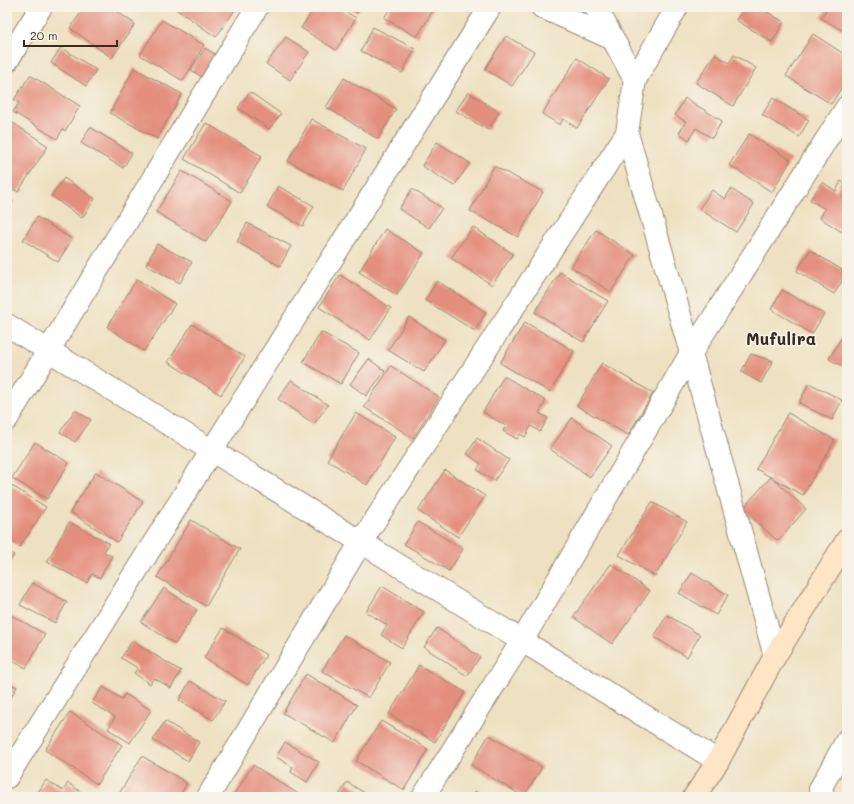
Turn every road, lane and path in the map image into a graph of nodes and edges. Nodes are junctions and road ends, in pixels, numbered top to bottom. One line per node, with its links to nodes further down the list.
1 (41, 7): 8 (street)
2 (257, 7): 13 (street)
3 (490, 7): 16 (street)
4 (542, 7): 7 (street)
5 (596, 7): 7 (street)
6 (677, 7): 9 (street)
7 (613, 39): 9 (street)
8 (7, 61)
9 (635, 80): 11 (street)
10 (847, 107): 14 (street)
11 (627, 133): 14 (street); 18 (street)
12 (7, 325): 13 (street)
13 (48, 350): 15 (street); 16 (street)
14 (691, 353): 19 (street); 20 (street)
15 (7, 419)
16 (211, 450): 18 (street); 23 (street)
17 (847, 540): 20 (street)
18 (361, 542): 19 (street); 25 (street)
19 (522, 641): 22 (street); 26 (street)
20 (775, 656): 22 (street)
21 (847, 740): 24 (street)
22 (718, 761): 27 (street)
23 (7, 777)
24 (820, 794)
25 (208, 797)
26 (423, 797)
27 (694, 797)

